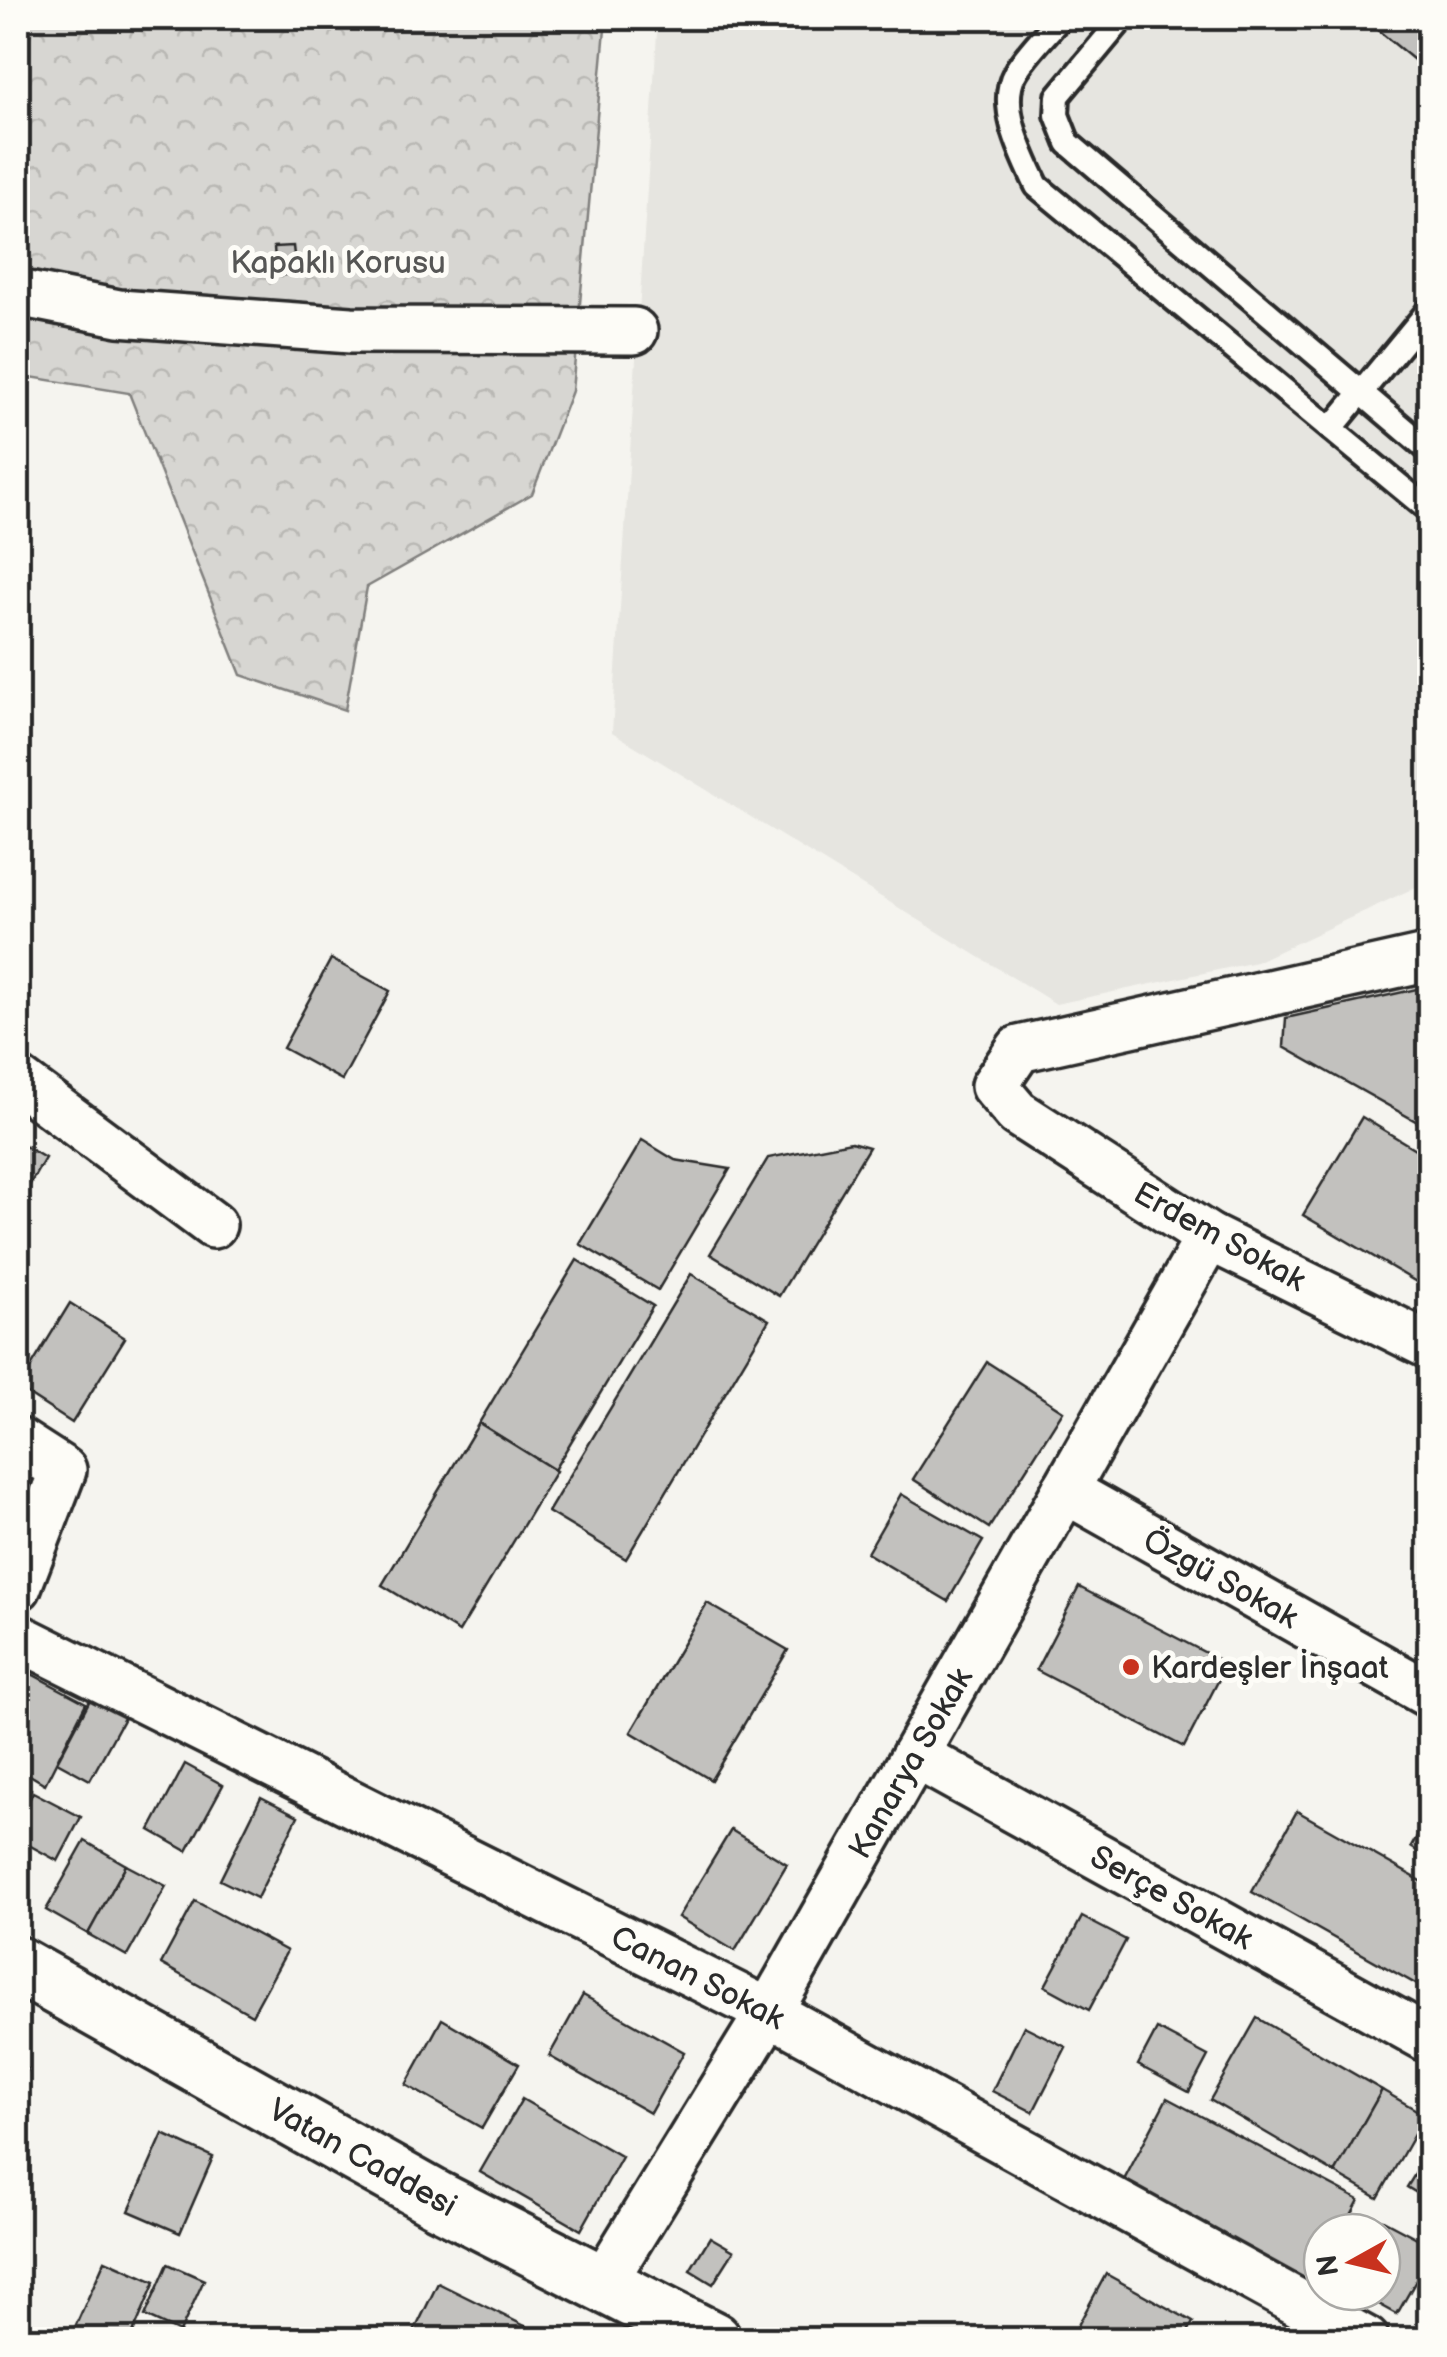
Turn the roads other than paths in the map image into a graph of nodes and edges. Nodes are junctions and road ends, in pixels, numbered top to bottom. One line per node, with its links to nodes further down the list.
1 (1060, 18): 7 (lane)
2 (1123, 18): 6 (lane)
3 (18, 293): 5 (street)
4 (1430, 309): 6 (lane)
5 (634, 331)
6 (1361, 393): 7 (lane); 8 (lane)
7 (1331, 429): 9 (lane)
8 (1430, 452)
9 (1430, 511)
10 (1430, 957): 13 (street, Erdem Sokak)
11 (18, 1080): 12 (street)
12 (213, 1224)
13 (1209, 1236): 14 (street, Erdem Sokak); 16 (street, Kanarya Sokak)
14 (1430, 1346)
15 (18, 1441): 17 (street)
16 (1065, 1490): 19 (street, Özgü Sokak); 20 (street, Kanarya Sokak)
17 (18, 1587)
18 (18, 1637): 22 (street, Canan Sokak)
19 (1430, 1695)
20 (915, 1754): 22 (street, Kanarya Sokak); 23 (street, Serçe Sokak)
21 (18, 1965): 24 (street, Vatan Caddesi)
22 (769, 2012): 24 (street, Kanarya Sokak); 26 (street, Canan Sokak)
23 (1430, 2040)
24 (602, 2284): 25 (street, Vatan Caddesi)
25 (713, 2340)
26 (1366, 2340)

